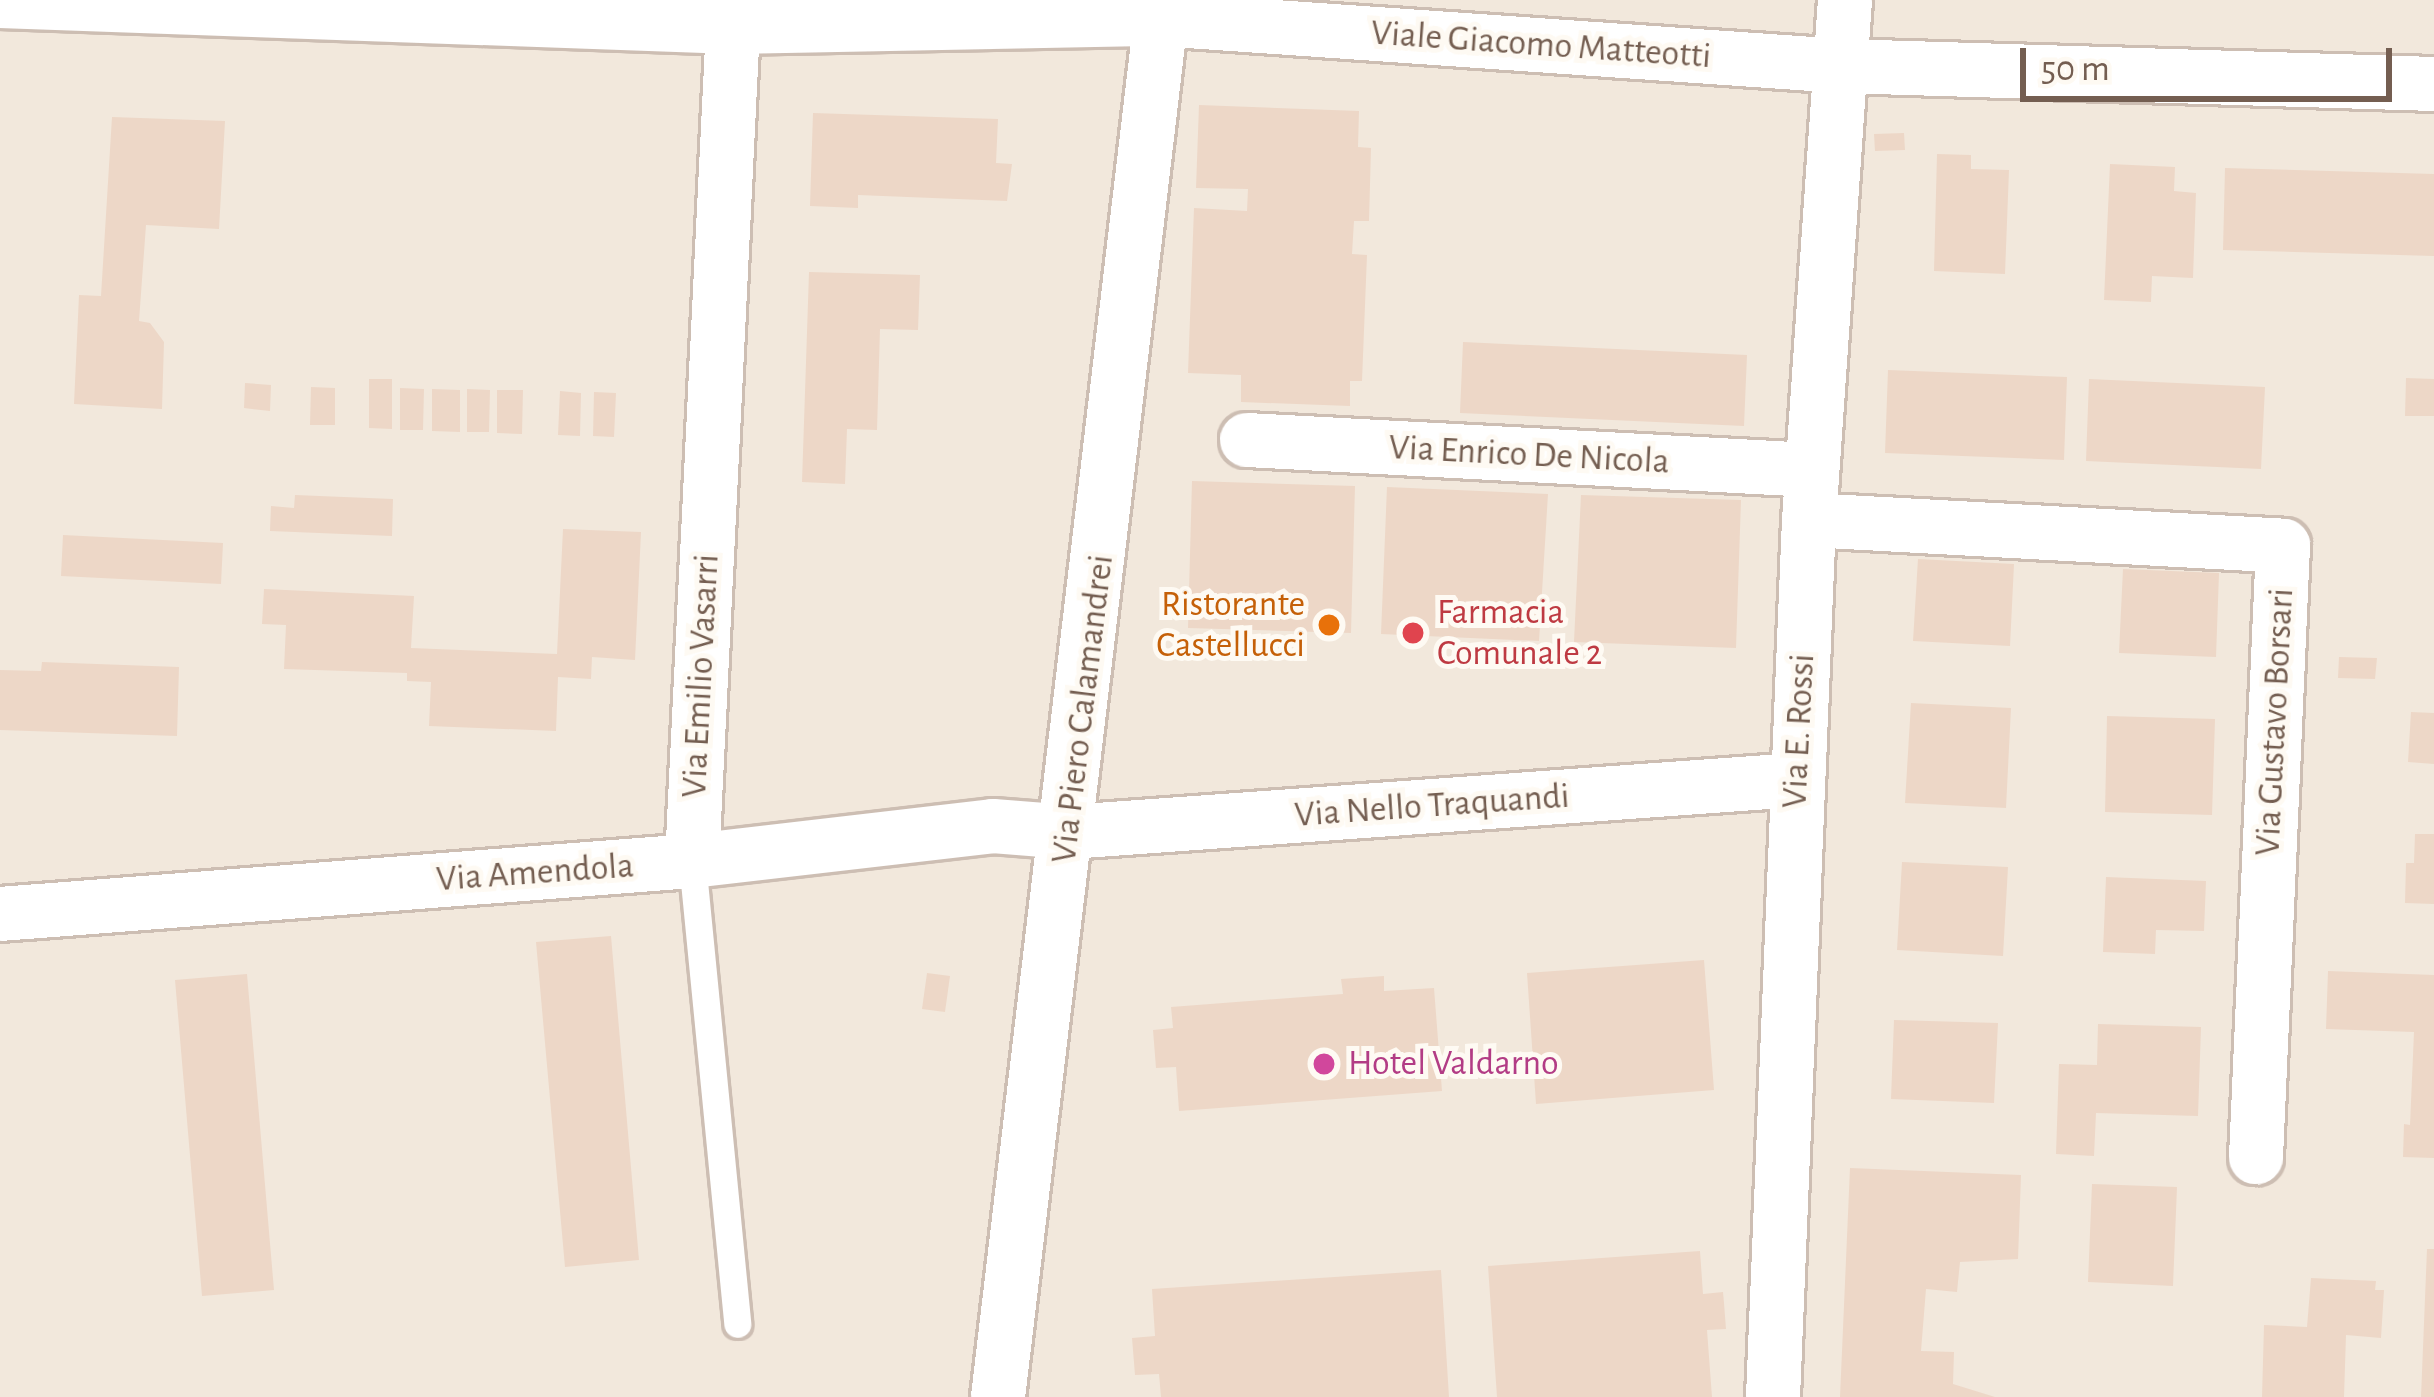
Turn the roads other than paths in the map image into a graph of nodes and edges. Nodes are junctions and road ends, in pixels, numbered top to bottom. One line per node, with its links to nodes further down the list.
1 (1845, 0): 8 (street, Via E. Rossi)
2 (0, 1): 3 (street, Viale Giacomo Matteotti)
3 (173, 4): 4 (street, Viale Giacomo Matteotti)
4 (323, 6): 5 (street, Viale Giacomo Matteotti)
5 (477, 9): 7 (street, Viale Giacomo Matteotti)
6 (1161, 10): 7 (street, Viale Giacomo Matteotti); 8 (street, Viale Giacomo Matteotti); 13 (street, Via Piero Calamandrei)
7 (733, 27): 14 (street, Via Emilio Vasarri)
8 (1842, 66): 9 (street, Viale Giacomo Matteotti); 11 (street, Via E. Rossi)
9 (2434, 84)
10 (1246, 440): 11 (street, Via Enrico De Nicola)
11 (1810, 495): 12 (street, Via E. Rossi); 16 (street, Via Gustavo Borsari)
12 (1796, 780): 13 (street, Via Nello Traquandi); 19 (street, Via E. Rossi)
13 (1069, 832): 14 (street, Via Amendola); 18 (street, Via Piero Calamandrei)
14 (692, 861): 15 (street, Via Amendola); 17 (lane, Via Emilio Vasarri)
15 (0, 914)
16 (2256, 1157)
17 (737, 1324)
18 (998, 1397)
19 (1773, 1397)

